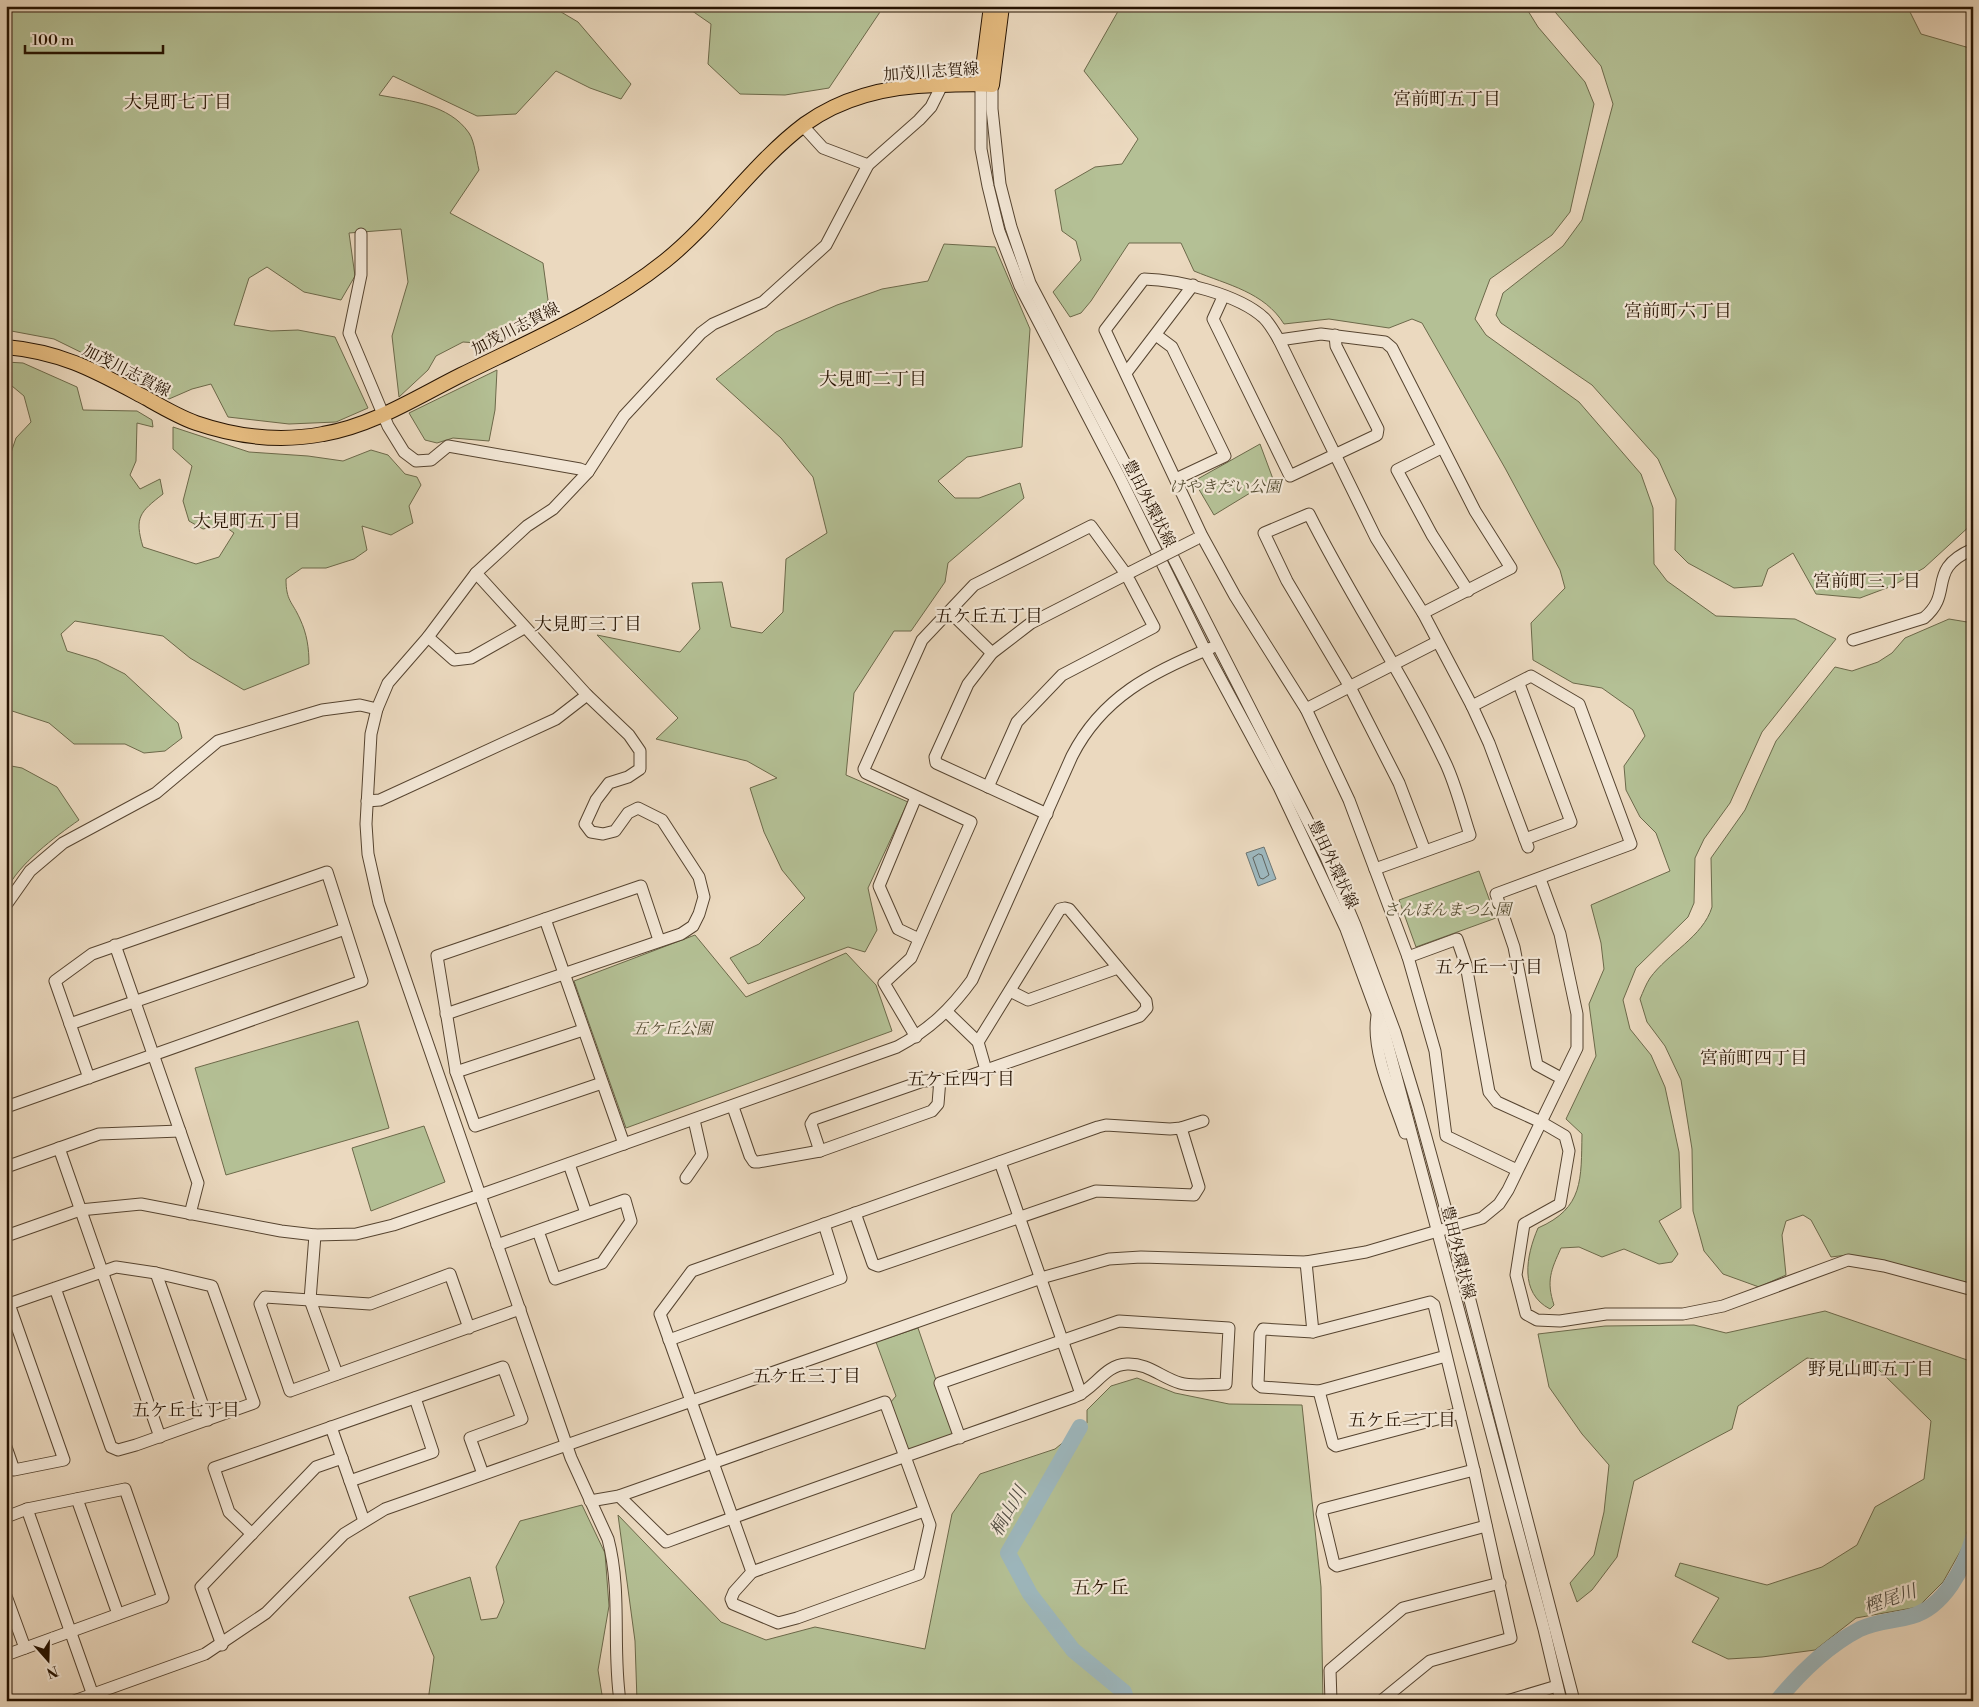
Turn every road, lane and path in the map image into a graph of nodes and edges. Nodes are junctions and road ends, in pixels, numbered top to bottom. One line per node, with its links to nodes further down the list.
1 (991, 6): 3 (main road)
2 (1002, 6): 3 (main road)
3 (987, 84): 4 (main road, 加茂川志賀線); 31 (street, 豊田外環状線); 32 (street, 豊田外環状線)
4 (942, 85): 5 (main road, 加茂川志賀線); 6 (street)
5 (803, 126): 6 (street); 15 (main road, 加茂川志賀線)
6 (868, 165): 18 (street)
7 (361, 234): 15 (street)
8 (1193, 285): 9 (street); 10 (street); 14 (street)
9 (1223, 297): 12 (street); 17 (street)
10 (1156, 335): 14 (street); 19 (street)
11 (1335, 335): 12 (street); 16 (street); 17 (street)
12 (1279, 340): 17 (street)
13 (6, 347): 15 (main road, 加茂川志賀線)
14 (1126, 373): 19 (street)
15 (382, 414): 18 (street)
16 (1441, 448): 24 (street); 24 (street)
17 (1334, 456): 26 (street)
18 (588, 472): 22 (street)
19 (1176, 479): 20 (street)
20 (1199, 537): 23 (street, bridge); 40 (street)
21 (1973, 549): 29 (street)
22 (476, 573): 27 (street); 28 (street)
23 (1128, 573): 25 (street); 33 (street); 41 (street)
24 (1468, 591): 26 (street)
25 (950, 612): 33 (street); 42 (street)
26 (1423, 613): 30 (street)
27 (524, 628): 28 (street); 37 (street)
28 (428, 637): 39 (street)
29 (1853, 640)
30 (1437, 642): 34 (street); 38 (street)
31 (1218, 645): 32 (street); 94 (street, 豊田外環状線)
32 (1205, 650): 44 (street); 96 (street, 豊田外環状線)
33 (992, 653): 41 (street)
34 (1394, 664): 36 (street); 36 (street); 45 (street)
35 (1519, 684): 38 (street); 38 (street); 47 (street)
36 (1350, 687): 40 (street); 45 (street)
37 (587, 696): 43 (street); 52 (street)
38 (1472, 706)
39 (377, 709): 43 (street); 48 (street)
40 (1306, 710): 46 (street)
41 (988, 787): 44 (street)
42 (916, 796): 51 (street); 51 (street)
43 (367, 801): 87 (street)
44 (1048, 814): 59 (street)
45 (1425, 851): 46 (street)
46 (1375, 869): 54 (street)
47 (1540, 879): 69 (street); 69 (street)
48 (6, 905)
49 (545, 920): 52 (street); 56 (street); 60 (street)
50 (345, 929): 53 (street); 58 (street); 65 (street)
51 (919, 939): 63 (street)
52 (659, 940): 56 (street)
53 (115, 945): 58 (street); 61 (street)
54 (1408, 957): 76 (street); 85 (street)
55 (1118, 968): 57 (street); 57 (street); 66 (street)
56 (563, 973): 60 (street); 62 (street)
57 (1010, 991): 64 (street)
58 (134, 1001): 61 (street); 65 (street)
59 (947, 1012): 63 (street); 64 (street)
60 (446, 1014): 67 (street)
61 (70, 1024): 68 (street)
62 (583, 1030): 67 (street); 71 (street)
63 (916, 1037): 73 (street)
64 (978, 1042): 66 (street)
65 (153, 1055): 68 (street); 78 (street)
66 (986, 1070): 70 (street)
67 (456, 1072): 71 (street)
68 (88, 1078): 72 (street)
69 (1561, 1078): 76 (street)
70 (940, 1079): 81 (street); 81 (street)
71 (602, 1082): 79 (street)
72 (6, 1107)
73 (733, 1107): 74 (street); 81 (street)
74 (694, 1120): 79 (street); 86 (street)
75 (1203, 1121): 77 (street)
76 (1541, 1122): 85 (street); 105 (street)
77 (1181, 1128): 82 (street); 92 (street)
78 (180, 1131): 80 (street); 91 (street)
79 (624, 1144): 83 (street)
80 (59, 1148): 84 (street); 88 (street)
81 (820, 1151)
82 (1000, 1162): 90 (street); 92 (street)
83 (569, 1164): 87 (street); 89 (street)
84 (6, 1167)
85 (1517, 1170): 94 (street)
86 (686, 1178)
87 (480, 1195): 97 (street); 99 (street)
88 (80, 1210): 91 (street); 98 (street); 101 (street)
89 (586, 1213): 95 (street); 95 (street)
90 (855, 1213): 92 (street); 93 (street)
91 (190, 1214): 97 (street)
92 (1019, 1218): 103 (street)
93 (824, 1224): 112 (street); 112 (street)
94 (1451, 1228): 96 (street); 159 (street, 豊田外環状線)
95 (538, 1230): 99 (street)
96 (1438, 1232): 100 (street); 151 (street, 豊田外環状線)
97 (315, 1235): 106 (street)
98 (6, 1236)
99 (497, 1245): 108 (street)
100 (1306, 1262): 103 (street); 110 (street)
101 (102, 1272): 102 (street); 104 (street); 122 (street)
102 (156, 1273): 120 (street); 120 (street)
103 (1041, 1278): 111 (street); 118 (street)
104 (55, 1288): 107 (street); 122 (street)
105 (1973, 1290)
106 (310, 1300): 109 (street); 114 (street); 114 (street)
107 (8, 1304): 130 (street)
108 (520, 1309): 109 (street); 124 (street)
109 (469, 1328): 114 (street)
110 (1313, 1332): 113 (street); 115 (street)
111 (1061, 1339): 116 (street); 116 (street); 123 (street)
112 (669, 1340): 118 (street)
113 (1446, 1356): 115 (street); 119 (street)
114 (337, 1374)
115 (1319, 1391): 119 (street)
116 (1081, 1394): 123 (street)
117 (415, 1398): 121 (street); 131 (street); 132 (street)
118 (692, 1401): 124 (street); 128 (street)
119 (1460, 1413): 129 (street)
120 (208, 1420): 122 (street)
121 (331, 1427): 126 (street); 142 (street)
122 (160, 1437)
123 (960, 1438): 127 (street)
124 (567, 1445): 131 (street); 135 (street)
125 (6, 1447): 130 (street)
126 (342, 1458): 132 (street); 142 (street)
127 (905, 1458): 128 (street); 137 (street); 139 (street)
128 (712, 1462): 133 (street); 139 (street)
129 (1474, 1470): 141 (street); 141 (street)
130 (10, 1471)
131 (483, 1474): 140 (street)
132 (350, 1481): 140 (street)
133 (620, 1496): 135 (street); 139 (street)
134 (77, 1499): 136 (street); 146 (street); 146 (street)
135 (590, 1501): 154 (street)
136 (27, 1509): 138 (street); 147 (street)
137 (924, 1510): 143 (street); 143 (street)
138 (6, 1516)
139 (732, 1517): 143 (street)
140 (364, 1522): 148 (street)
141 (1486, 1526): 144 (street)
142 (252, 1534): 148 (street)
143 (752, 1572)
144 (1500, 1583): 155 (street); 156 (street)
145 (6, 1596): 149 (street)
146 (118, 1614): 147 (street)
147 (71, 1631): 149 (street); 152 (street)
148 (222, 1645): 152 (street)
149 (25, 1648): 150 (street)
150 (6, 1655)
151 (1557, 1686): 157 (street); 158 (street, 豊田外環状線)
152 (94, 1698): 153 (street)
153 (74, 1701)
154 (620, 1701)
155 (1331, 1701)
156 (1382, 1701)
157 (1507, 1701)
158 (1561, 1701)
159 (1574, 1701)

